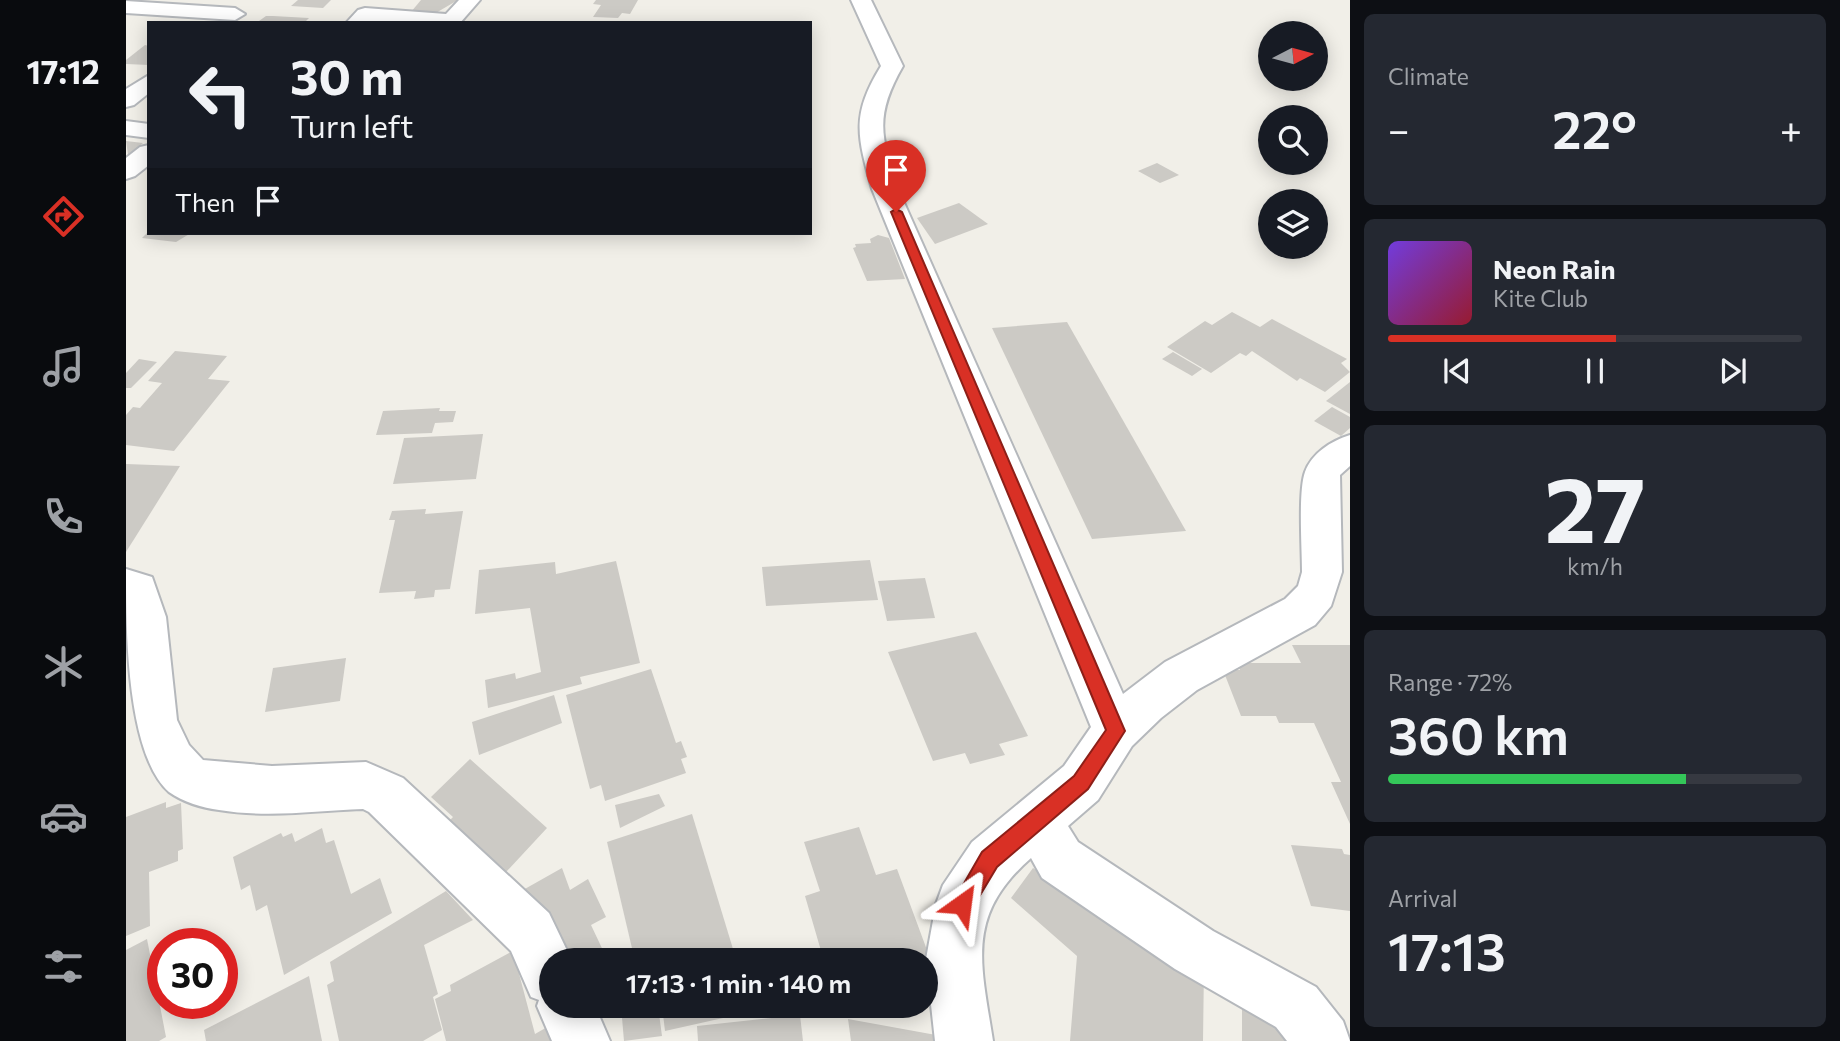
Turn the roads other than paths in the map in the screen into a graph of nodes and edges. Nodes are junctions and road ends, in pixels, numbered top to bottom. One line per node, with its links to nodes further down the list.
1 (253, 0): 5 (street)
2 (470, 0): 6 (street)
3 (861, 0): 17 (street)
4 (126, 7): 5 (street)
5 (229, 18)
6 (452, 20): 7 (street); 8 (street)
7 (358, 21)
8 (464, 21)
9 (147, 84): 10 (street)
10 (126, 100)
11 (126, 128): 12 (street)
12 (147, 131)
13 (147, 154): 14 (street)
14 (126, 171)
15 (1350, 448): 17 (street)
16 (126, 586): 19 (street)
17 (1116, 731): 18 (street)
18 (1037, 820): 22 (street); 23 (street)
19 (539, 951)
20 (570, 1018): 21 (street)
21 (581, 1041)
22 (964, 1041)
23 (1323, 1041)

